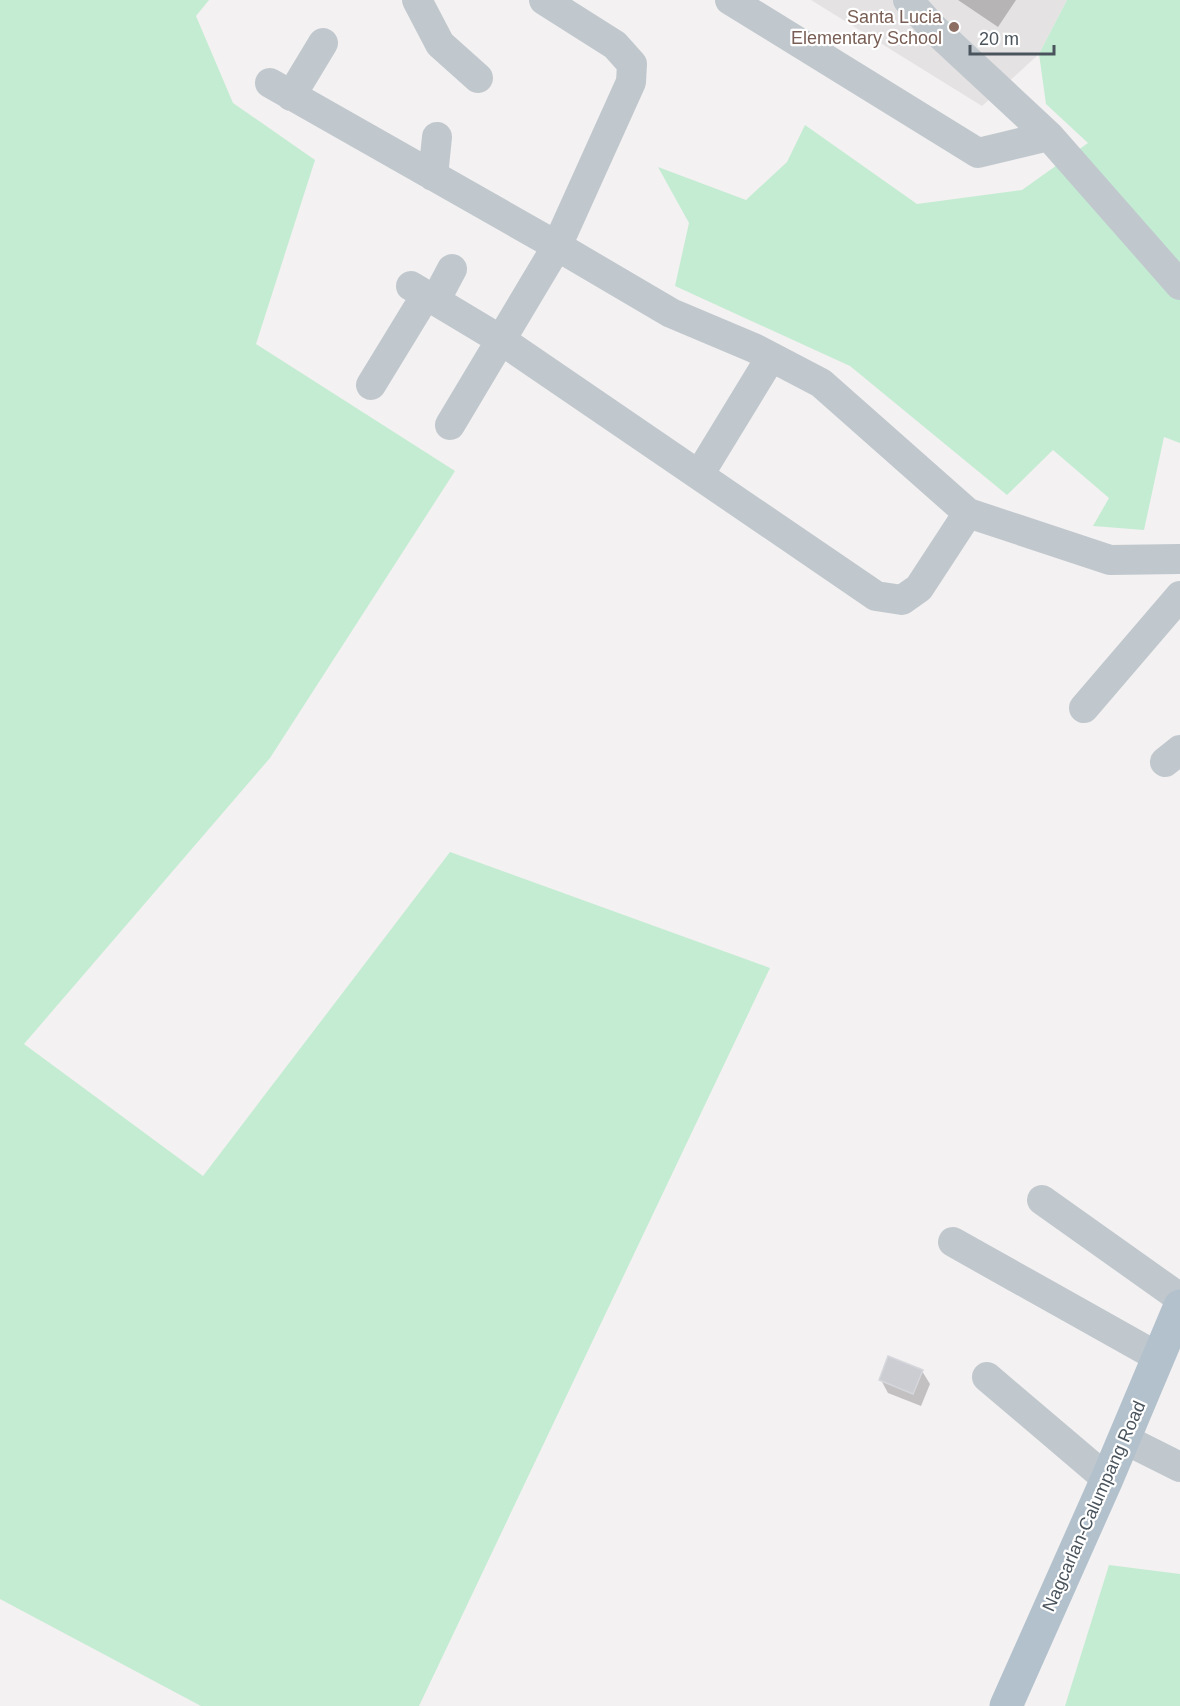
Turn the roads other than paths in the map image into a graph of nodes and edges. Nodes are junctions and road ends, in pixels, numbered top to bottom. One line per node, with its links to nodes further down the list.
1 (417, 0): 6 (street)
2 (544, 0): 10 (street)
3 (730, 0): 7 (street)
4 (908, 0): 7 (street)
5 (323, 43): 9 (street)
6 (478, 78)
7 (1049, 136): 12 (street)
8 (437, 137): 9 (street)
9 (433, 176): 10 (street)
10 (557, 246): 14 (street); 15 (street)
11 (452, 269): 13 (street)
12 (1180, 285)
13 (424, 294): 14 (street); 16 (street)
14 (501, 340): 17 (street); 18 (street)
15 (771, 357): 18 (street); 19 (street)
16 (371, 385)
17 (450, 425)
18 (699, 475): 19 (street)
19 (968, 513): 20 (street)
20 (1180, 559)
21 (1180, 596): 22 (street)
22 (1084, 708)
23 (1042, 1200): 25 (street)
24 (953, 1242): 26 (street)
25 (1180, 1298)
26 (1172, 1333): 28 (main road, Nagcarlan-Calumpang Road)
27 (987, 1377): 30 (street)
28 (1124, 1439): 29 (street); 30 (main road, Nagcarlan-Calumpang Road)
29 (1180, 1467)
30 (1107, 1479): 31 (main road, Nagcarlan-Calumpang Road)
31 (1006, 1706)

